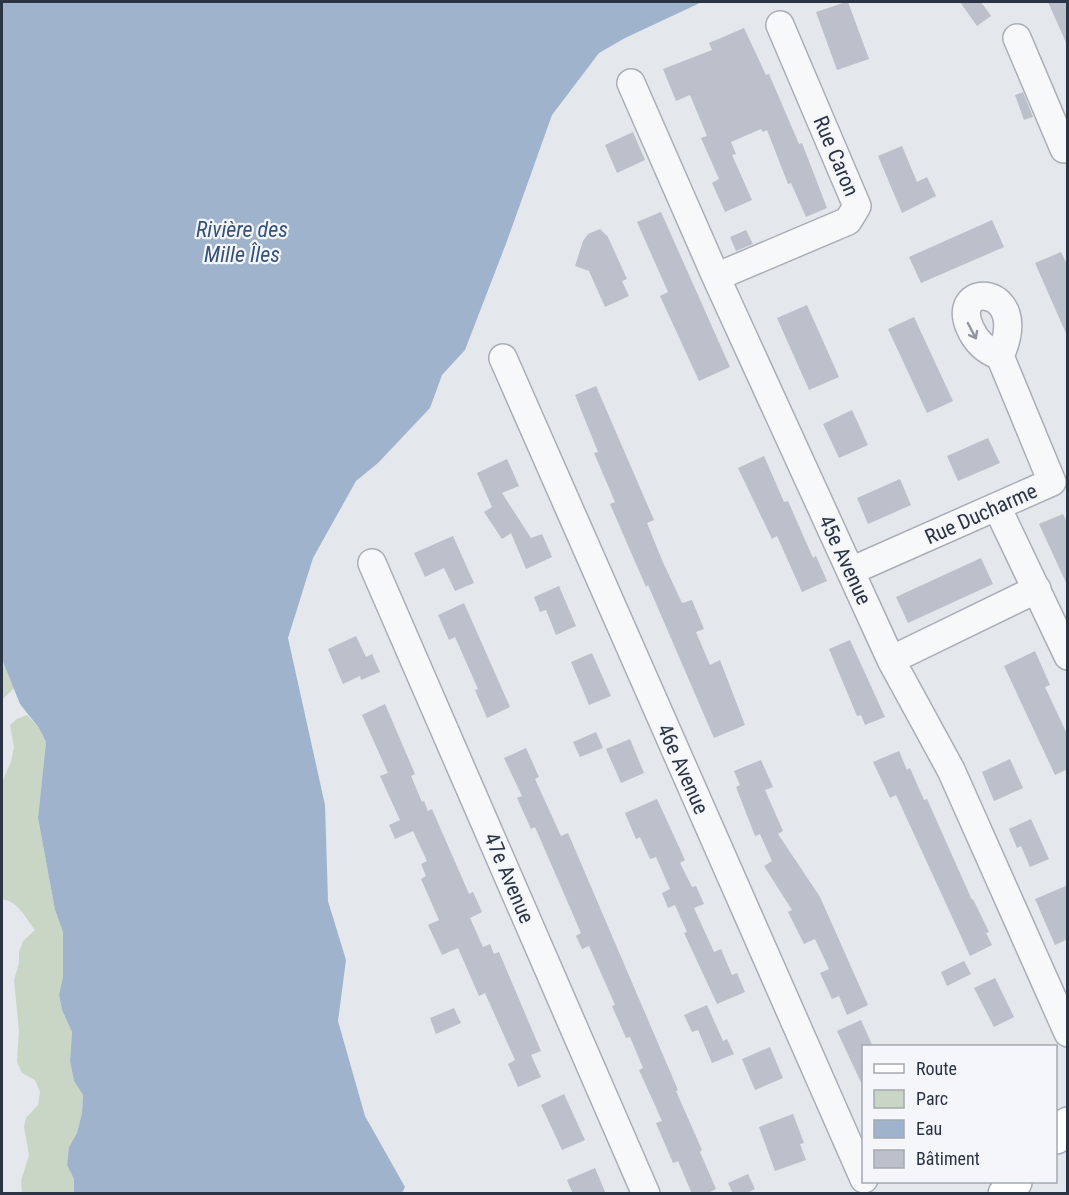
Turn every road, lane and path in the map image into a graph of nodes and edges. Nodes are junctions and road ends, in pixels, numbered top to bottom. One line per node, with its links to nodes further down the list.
1 (780, 25): 5 (street, Rue Caron)
2 (1017, 38): 4 (street)
3 (631, 83): 5 (street, 45e Avenue)
4 (1068, 147)
5 (716, 277): 11 (street, 45e Avenue)
6 (1000, 356): 8 (street, Rue Ducharme)
7 (503, 358): 18 (street, 46e Avenue)
8 (1060, 479): 9 (street, Rue Ducharme)
9 (997, 507): 11 (street, Rue Ducharme); 12 (street)
10 (372, 563): 19 (street, 47e Avenue)
11 (851, 571): 14 (street, 45e Avenue)
12 (1037, 590): 13 (street); 14 (street)
13 (1068, 656)
14 (891, 660): 15 (street, 45e Avenue)
15 (1068, 1033)
16 (1068, 1124): 17 (main road)
17 (1057, 1136)
18 (862, 1175)
19 (646, 1194)

